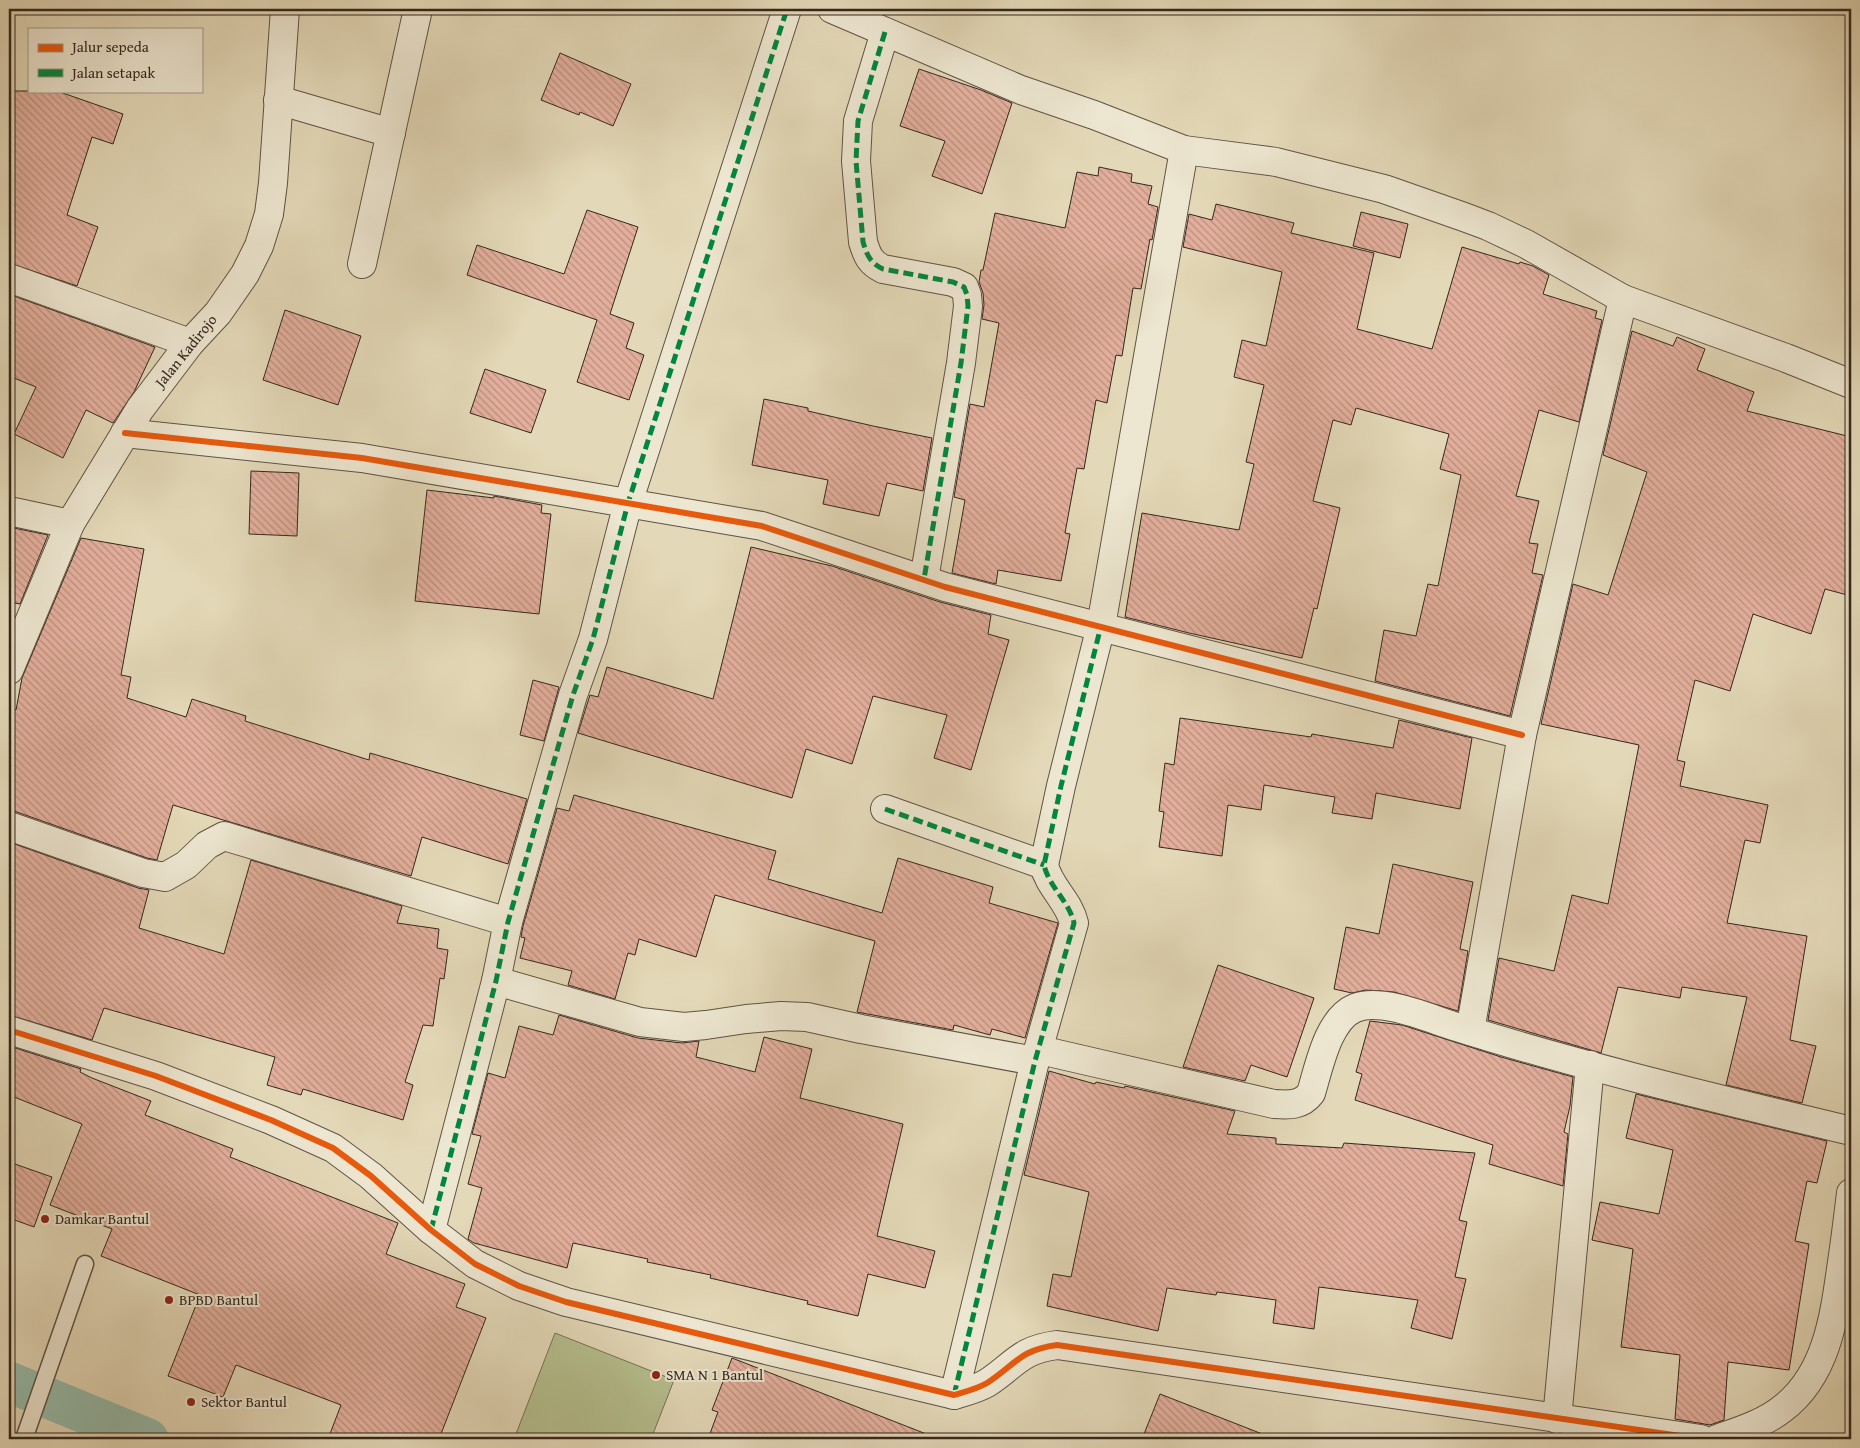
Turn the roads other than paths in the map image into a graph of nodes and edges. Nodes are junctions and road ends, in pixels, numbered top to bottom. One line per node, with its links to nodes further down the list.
1 (284, 9): 6 (street, Jalan Kadirojo)
2 (418, 9): 7 (street)
3 (787, 9): 15 (street)
4 (832, 9): 5 (street)
5 (885, 32): 8 (street); 18 (street)
6 (278, 100): 7 (street); 12 (street, Jalan Kadirojo)
7 (391, 132): 9 (street)
8 (1184, 150): 11 (street); 19 (street)
9 (362, 264)
10 (9, 278): 12 (street)
11 (1624, 299): 13 (street); 21 (street)
12 (190, 343): 14 (street, Jalan Kadirojo)
13 (1851, 384)
14 (125, 433): 15 (street); 17 (street, Jalan Kadirojo)
15 (628, 503): 18 (street); 25 (street)
16 (9, 512): 17 (street)
17 (70, 524): 20 (street, Jalan Kadirojo)
18 (924, 579): 19 (street)
19 (1101, 626): 21 (street); 24 (street)
20 (9, 670)
21 (1522, 735): 28 (street)
22 (885, 808): 24 (street)
23 (9, 826): 25 (street)
24 (1044, 865): 29 (street)
25 (508, 922): 26 (street)
26 (496, 981): 29 (street); 33 (street)
27 (9, 1030): 33 (street)
28 (1470, 1031): 29 (street); 30 (street)
29 (1038, 1055): 35 (street)
30 (1590, 1065): 31 (street); 36 (street)
31 (1851, 1131)
32 (1851, 1193): 39 (street)
33 (431, 1230): 35 (street)
34 (85, 1264): 37 (lane)
35 (954, 1395): 36 (street)
36 (1557, 1420): 38 (street)
37 (24, 1439)
38 (1701, 1439)
39 (1717, 1439)

